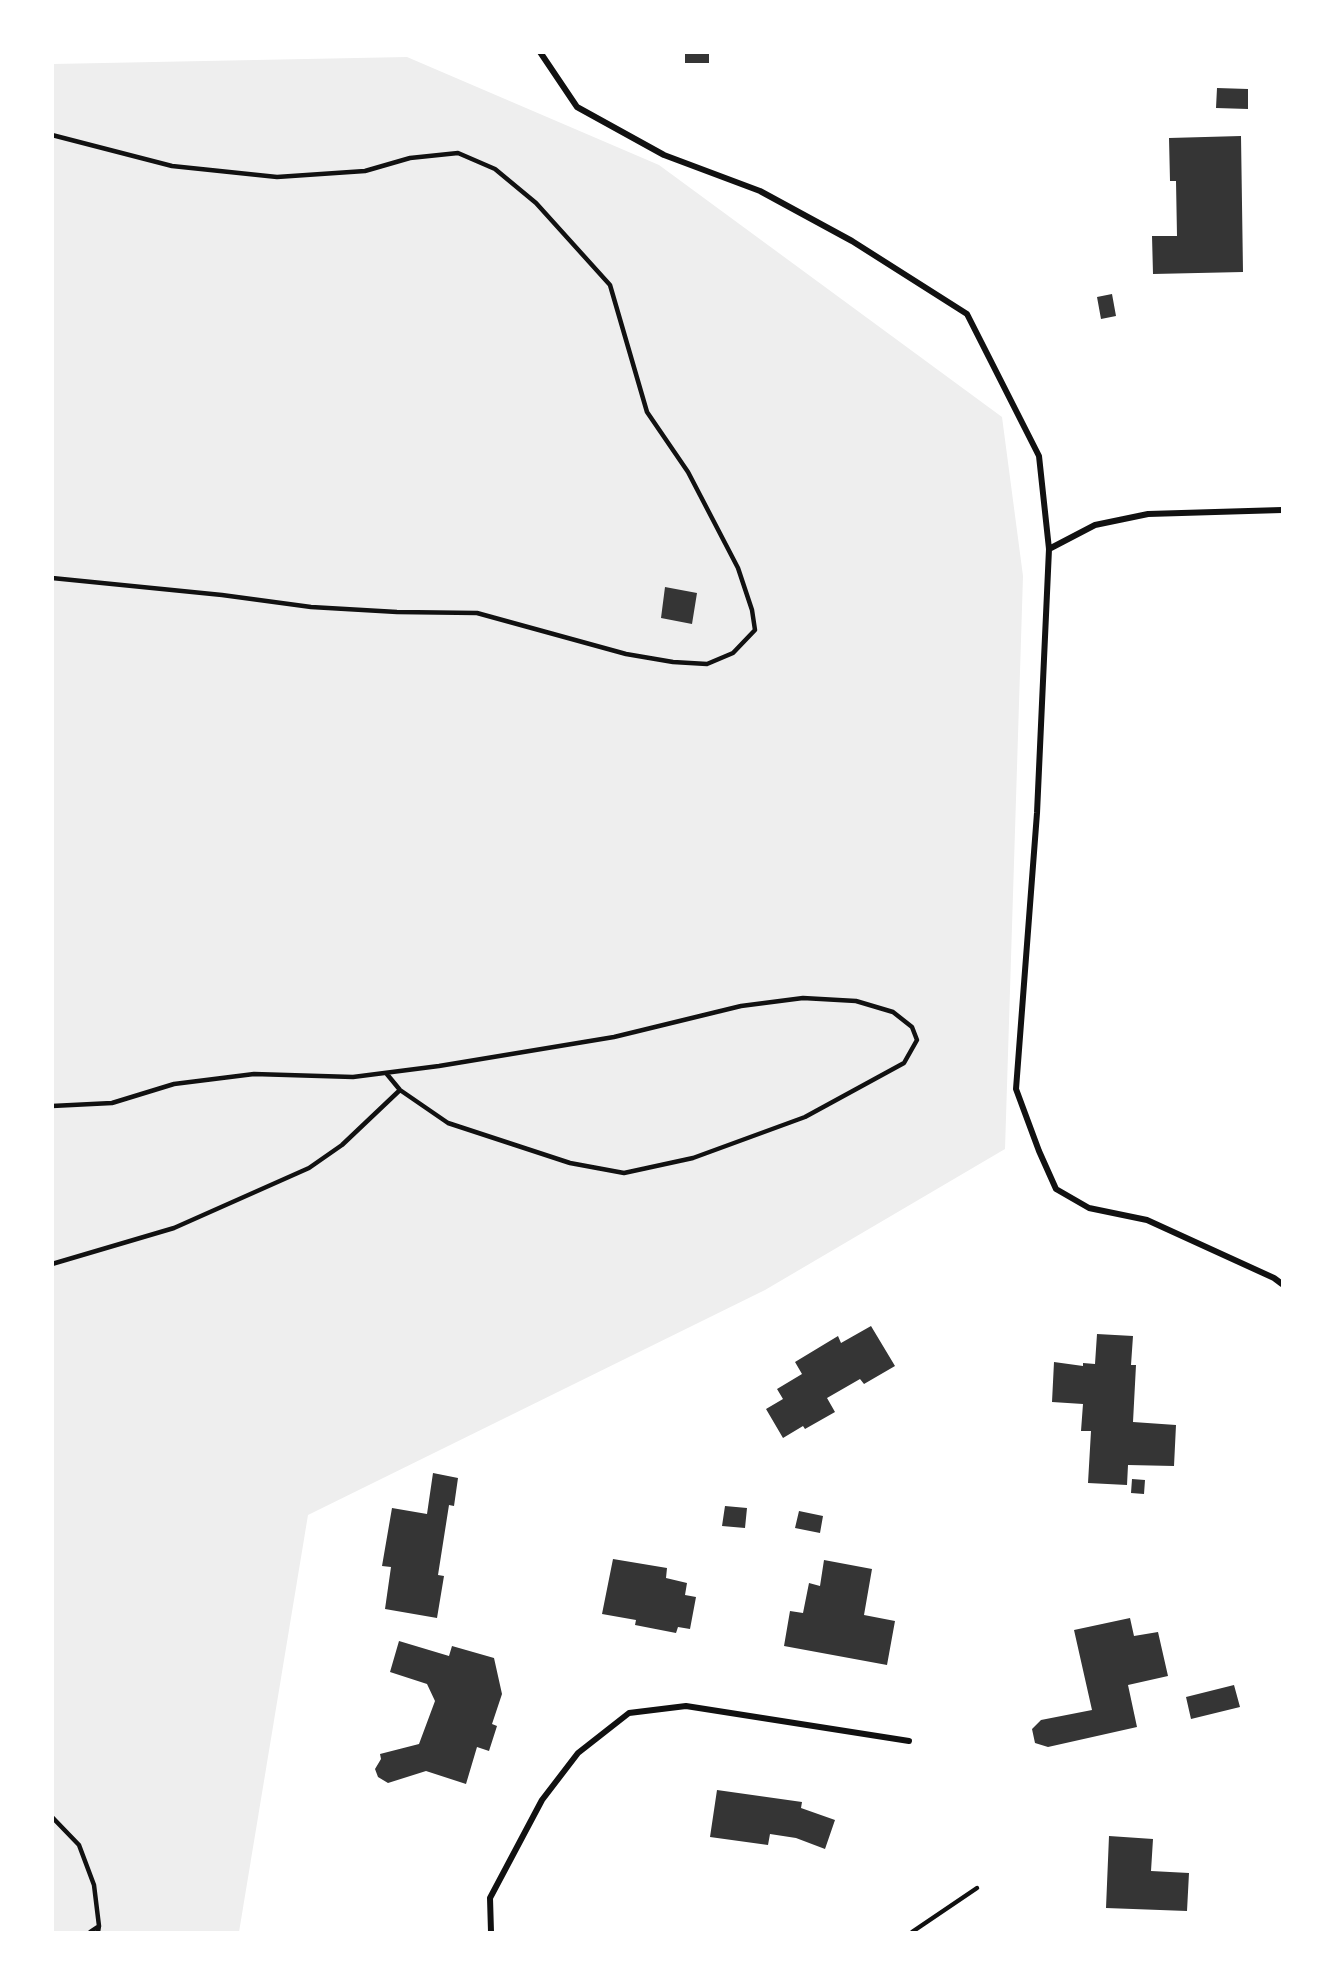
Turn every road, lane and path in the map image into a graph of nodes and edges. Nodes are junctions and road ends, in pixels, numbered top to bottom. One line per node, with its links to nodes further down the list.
1 (540, 52): 4 (street)
2 (52, 135): 5 (lane)
3 (1282, 510): 4 (street)
4 (1050, 549): 10 (street)
5 (52, 578)
6 (386, 1073): 7 (lane); 7 (lane); 8 (lane)
7 (400, 1090): 9 (lane)
8 (52, 1106)
9 (52, 1264)
10 (1282, 1284)
11 (909, 1741): 17 (street)
12 (52, 1817): 14 (lane)
13 (977, 1888): 18 (lane)
14 (99, 1926): 15 (lane); 16 (lane)
15 (90, 1932)
16 (98, 1932)
17 (491, 1932)
18 (912, 1932)

